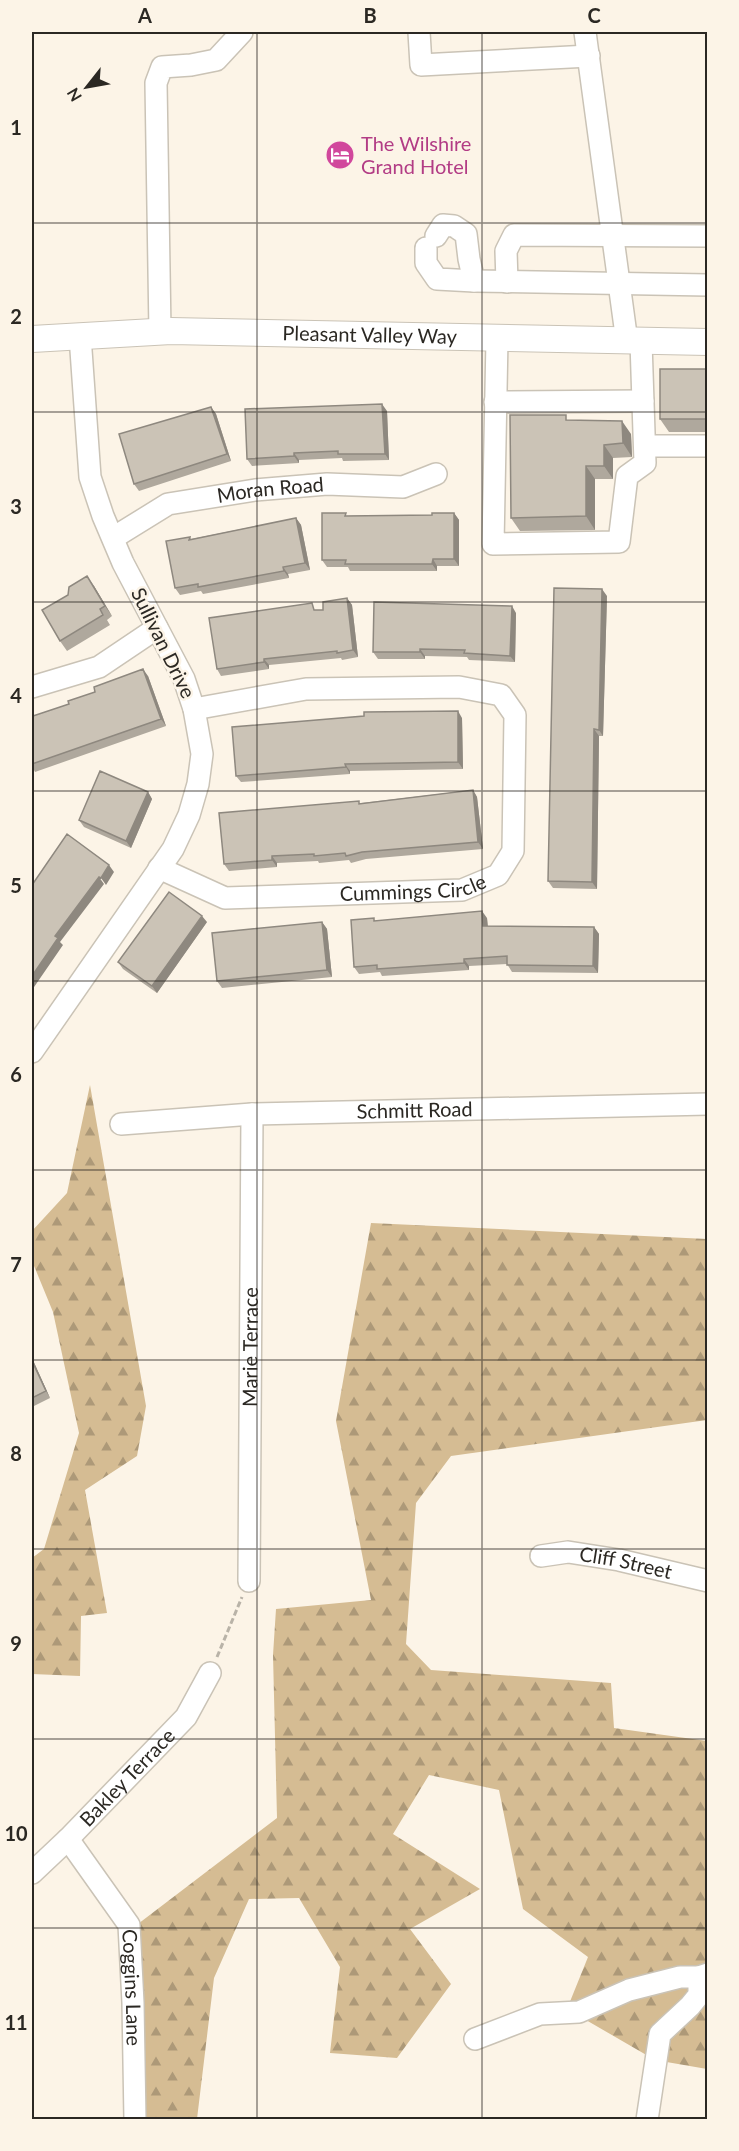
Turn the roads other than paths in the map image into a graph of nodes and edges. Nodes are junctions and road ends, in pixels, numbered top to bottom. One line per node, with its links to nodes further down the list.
1 (242, 32): 11 (street)
2 (419, 32): 4 (street)
3 (585, 32): 4 (street)
4 (589, 56): 5 (street)
5 (612, 235): 6 (street); 8 (street); 9 (street)
6 (708, 236)
7 (474, 281): 7 (street); 8 (street)
8 (507, 282): 9 (street)
9 (619, 285): 10 (street); 15 (street)
10 (708, 285)
11 (160, 332): 12 (main road, Pleasant Valley Way); 14 (main road, Pleasant Valley Way)
12 (80, 336): 13 (main road, Pleasant Valley Way); 22 (street, Sullivan Drive)
13 (32, 339)
14 (497, 339): 15 (main road, Pleasant Valley Way); 18 (street)
15 (634, 342): 16 (main road, Pleasant Valley Way); 17 (street)
16 (708, 342)
17 (643, 401): 18 (street); 19 (street)
18 (495, 402): 19 (street)
19 (645, 446): 20 (street)
20 (708, 446)
21 (436, 474): 22 (street, Moran Road)
22 (112, 538): 23 (street, Sullivan Drive)
23 (157, 628): 24 (street); 25 (street, Sullivan Drive)
24 (32, 687)
25 (194, 709): 26 (street, Sullivan Drive); 26 (street, Cummings Circle)
26 (159, 868): 27 (street, Sullivan Drive)
27 (32, 1052)
28 (708, 1104): 29 (street, Schmitt Road)
29 (252, 1114): 30 (street, Schmitt Road); 32 (street, Marie Terrace)
30 (121, 1124)
31 (541, 1556): 33 (street, Cliff Street)
32 (249, 1581)
33 (708, 1581)
34 (210, 1672): 35 (street, Bakley Terrace)
35 (68, 1839): 36 (street, Bakley Terrace); 39 (street, Coggins Lane)
36 (32, 1873)
37 (703, 1976): 38 (street); 40 (street)
38 (475, 2039)
39 (135, 2120)
40 (647, 2120)

